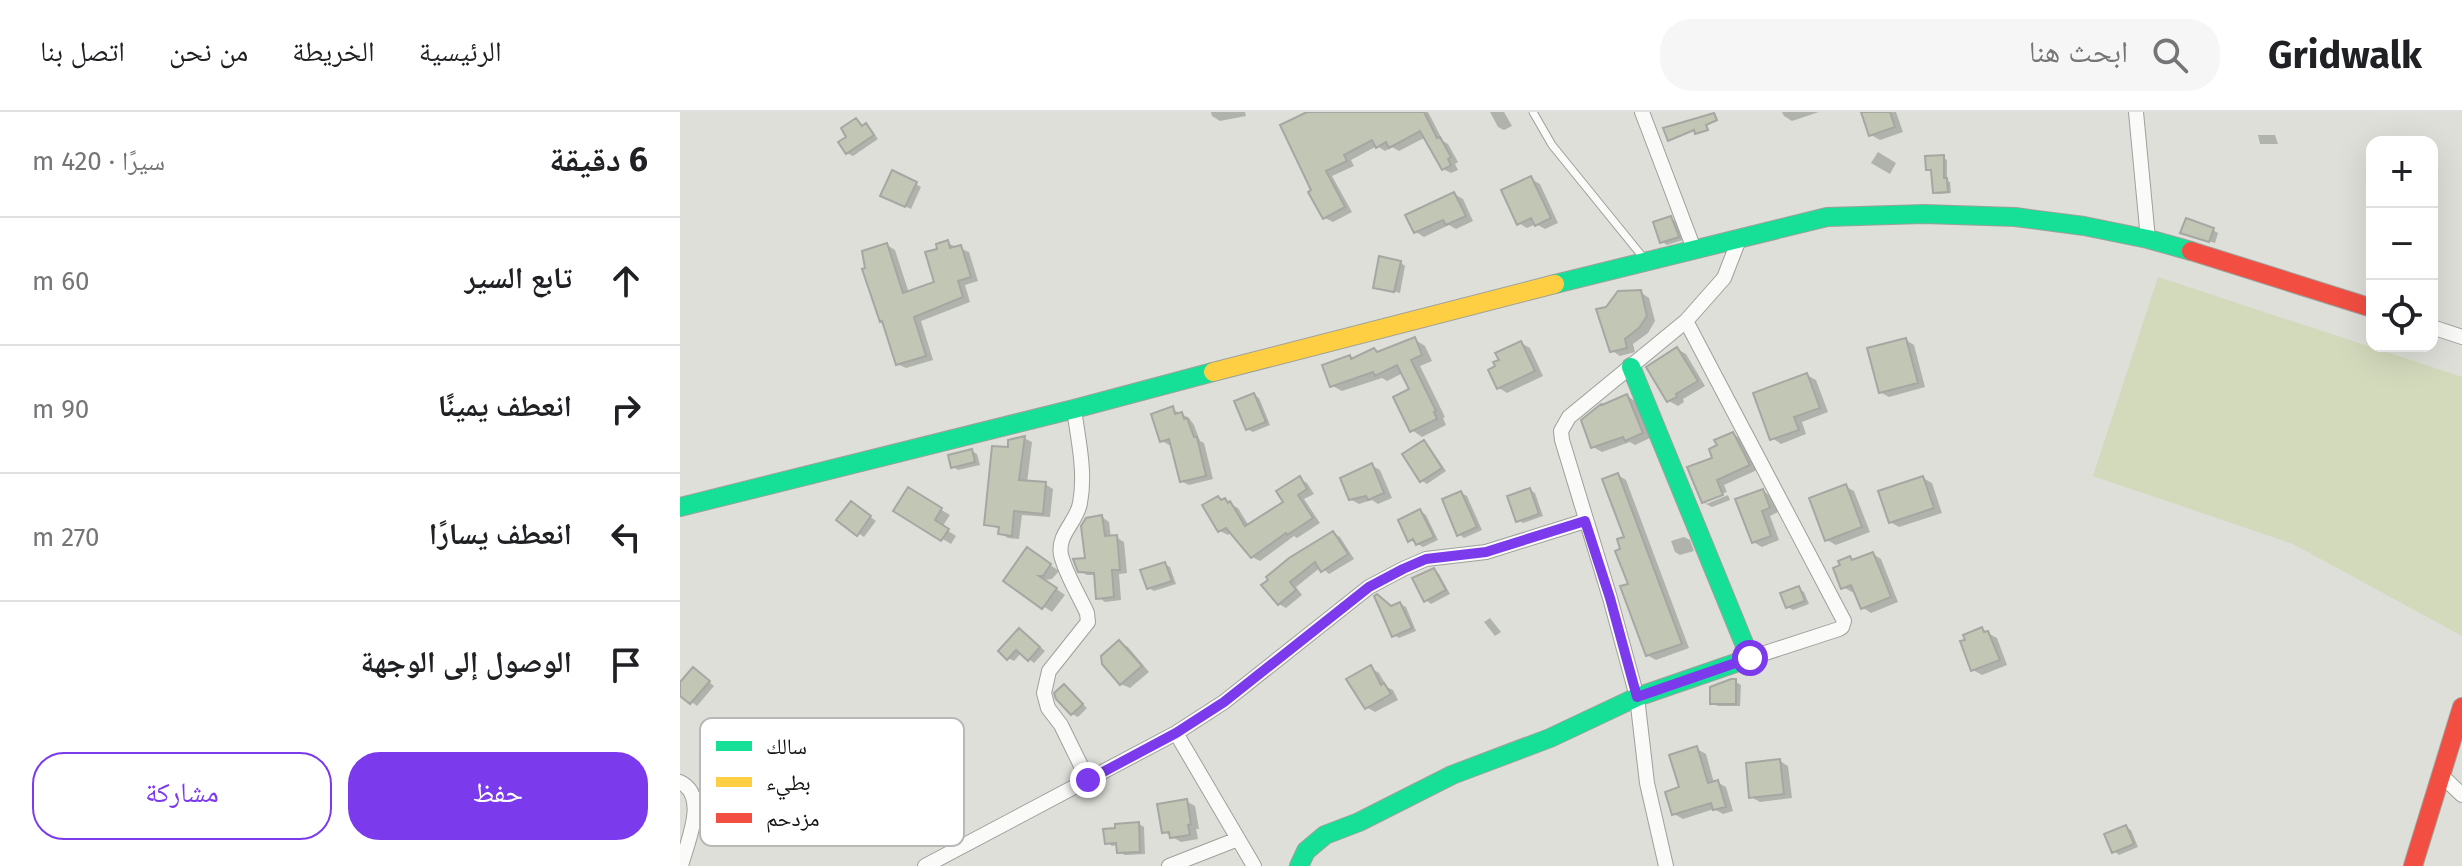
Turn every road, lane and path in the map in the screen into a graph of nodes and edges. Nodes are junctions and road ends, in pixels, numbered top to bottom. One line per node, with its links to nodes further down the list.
1 (1533, 112): 7 (lane)
2 (1642, 112): 6 (street)
3 (2136, 112): 5 (street)
4 (1740, 237): 5 (street); 6 (street); 9 (street)
5 (2148, 239): 8 (street)
6 (1694, 249): 7 (street)
7 (1646, 261): 13 (street)
8 (2366, 306)
9 (1686, 321): 12 (street); 16 (street)
10 (2438, 329): 11 (street)
11 (2462, 337)
12 (1631, 367): 15 (street); 16 (street)
13 (1074, 409): 14 (street); 21 (street)
14 (680, 507)
15 (1585, 521): 17 (street); 19 (street)
16 (1750, 658): 17 (street)
17 (1637, 697): 31 (street); 32 (street)
18 (2462, 707): 20 (street)
19 (1176, 733): 21 (street); 24 (street)
20 (2440, 774): 23 (street); 33 (street)
21 (1088, 780): 25 (street)
22 (680, 782): 27 (street)
23 (2462, 795)
24 (1238, 839): 29 (street); 30 (street)
25 (964, 845)
26 (963, 846): 28 (street)
27 (681, 866)
28 (925, 866)
29 (1169, 866)
30 (1254, 866)
31 (1299, 866)
32 (1666, 866)
33 (2413, 866)

